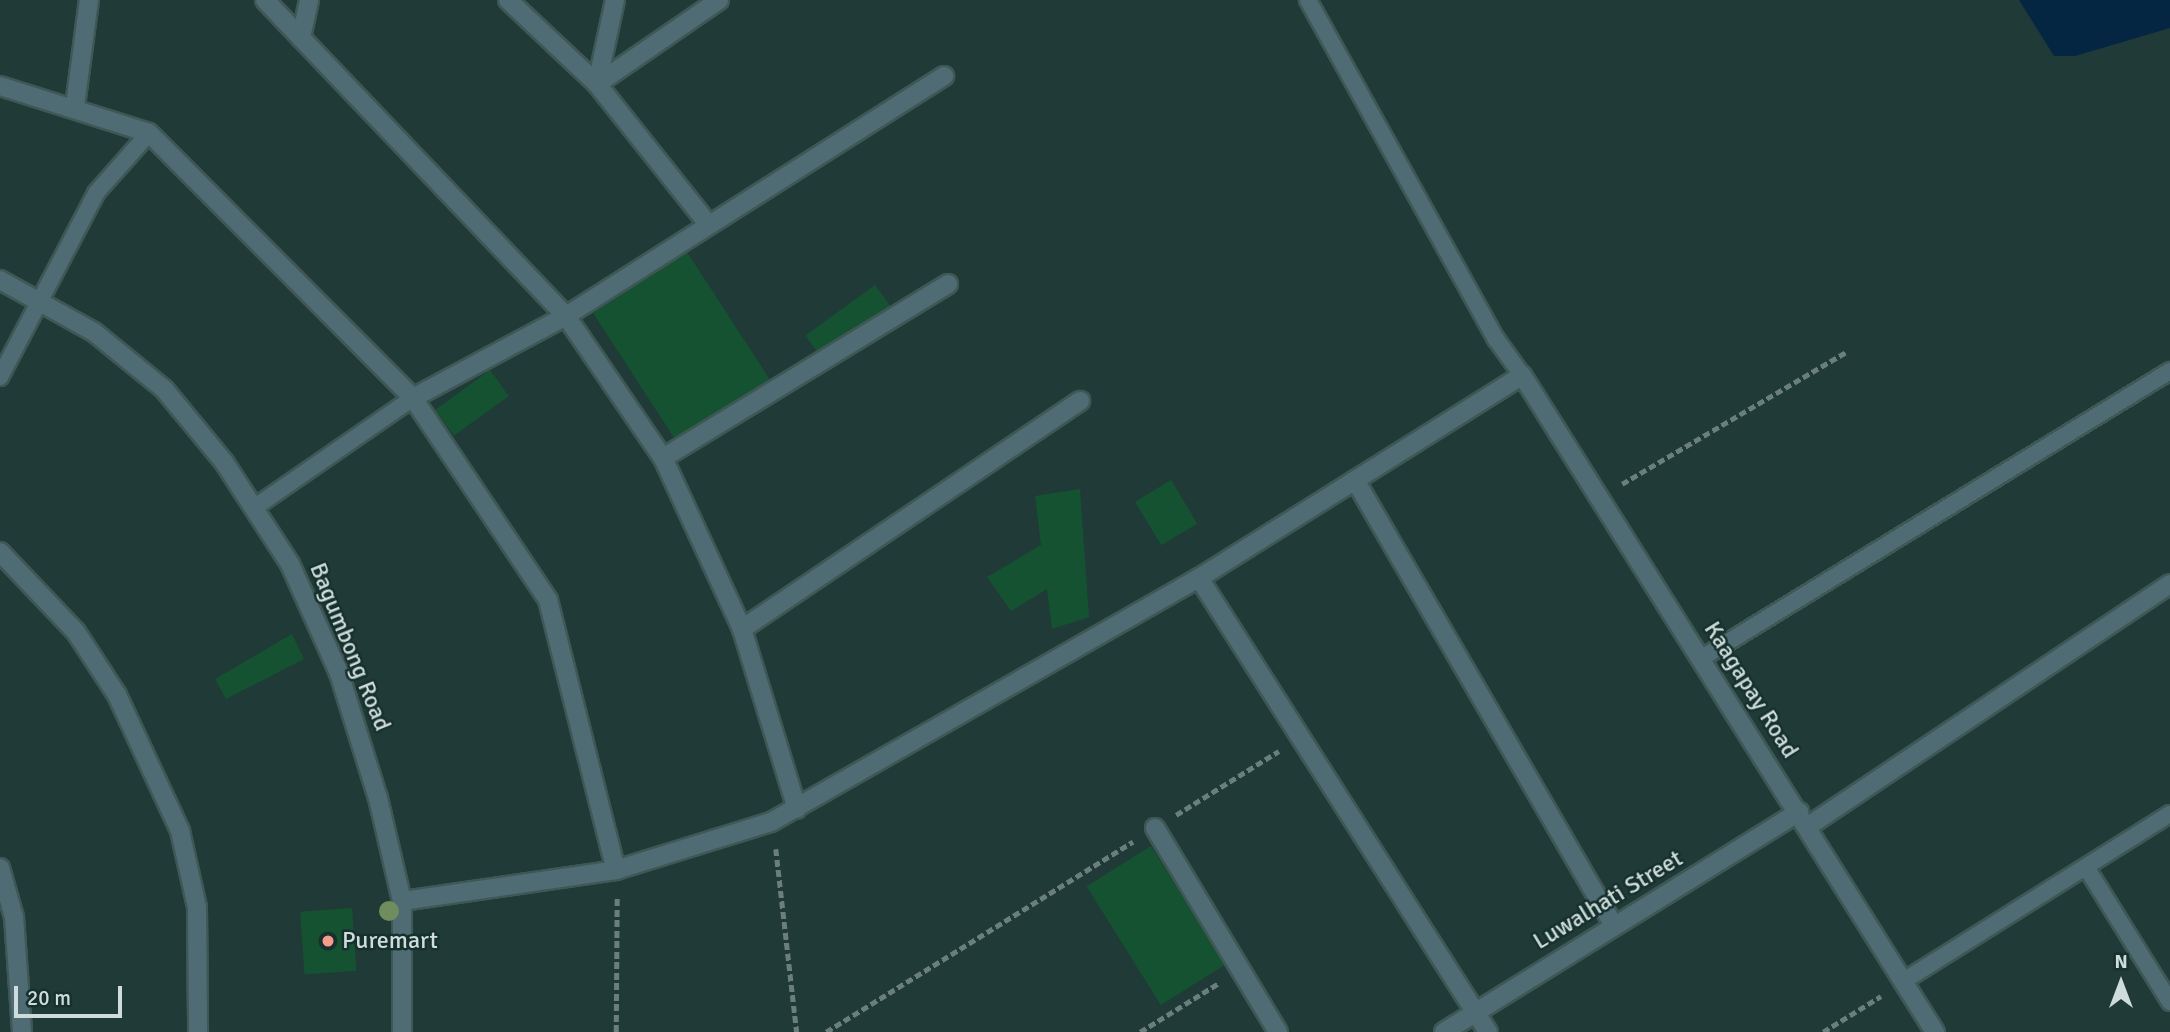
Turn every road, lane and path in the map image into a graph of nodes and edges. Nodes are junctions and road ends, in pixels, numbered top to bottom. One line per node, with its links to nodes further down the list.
1 (89, 0): 12 (street)
2 (265, 0): 8 (street)
3 (309, 0): 8 (street)
4 (508, 0): 10 (street)
5 (615, 0): 10 (street)
6 (719, 0): 10 (street)
7 (1308, 0): 21 (lane)
8 (301, 38): 18 (street)
9 (944, 76): 14 (street)
10 (597, 84): 14 (street)
11 (0, 86): 12 (street)
12 (75, 106): 13 (street)
13 (149, 134): 17 (lane); 23 (street)
14 (707, 223): 18 (street)
15 (0, 280): 17 (street, Bagumbong Road)
16 (948, 284): 25 (street)
17 (38, 300): 22 (lane); 28 (street, Bagumbong Road)
18 (566, 316): 23 (street); 25 (street)
19 (1846, 352): 27 (path)
20 (2170, 371): 33 (lane)
21 (1522, 375): 26 (street); 27 (street, Kaagapay Road)
22 (0, 377)
23 (413, 398): 28 (lane); 42 (street)
24 (1080, 401): 32 (street)
25 (663, 458): 32 (street)
26 (1354, 480): 30 (street); 44 (street)
27 (1600, 496): 33 (street, Kaagapay Road)
28 (255, 507): 43 (street, Bagumbong Road)
29 (0, 552): 50 (street)
30 (1199, 578): 34 (street); 35 (street)
31 (2170, 584): 37 (street, Luwalhati Street)
32 (742, 629): 35 (street)
33 (1702, 657): 37 (street, Kaagapay Road)
34 (1300, 738): 39 (path); 48 (street)
35 (797, 809): 38 (street)
36 (2170, 814): 40 (lane)
37 (1803, 820): 44 (street, Luwalhati Street); 46 (street, Kaagapay Road)
38 (771, 822): 42 (street); 53 (path)
39 (1155, 828): 45 (street); 54 (path)
40 (2087, 867): 46 (lane); 47 (lane)
41 (0, 868): 49 (street)
42 (616, 870): 43 (street); 52 (path)
43 (402, 901): 51 (street, Bagumbong Road)
44 (1613, 924): 48 (street, Luwalhati Street)
45 (1241, 970): 55 (path); 56 (street)
46 (1902, 982): 59 (path); 60 (street, Kaagapay Road)
47 (2170, 1002)
48 (1474, 1011): 57 (street, Luwalhati Street); 58 (street)
49 (22, 1032)
50 (198, 1032)
51 (402, 1032)
52 (616, 1032)
53 (797, 1032)
54 (826, 1032)
55 (1140, 1032)
56 (1278, 1032)
57 (1444, 1032)
58 (1488, 1032)
59 (1823, 1032)
60 (1936, 1032)

